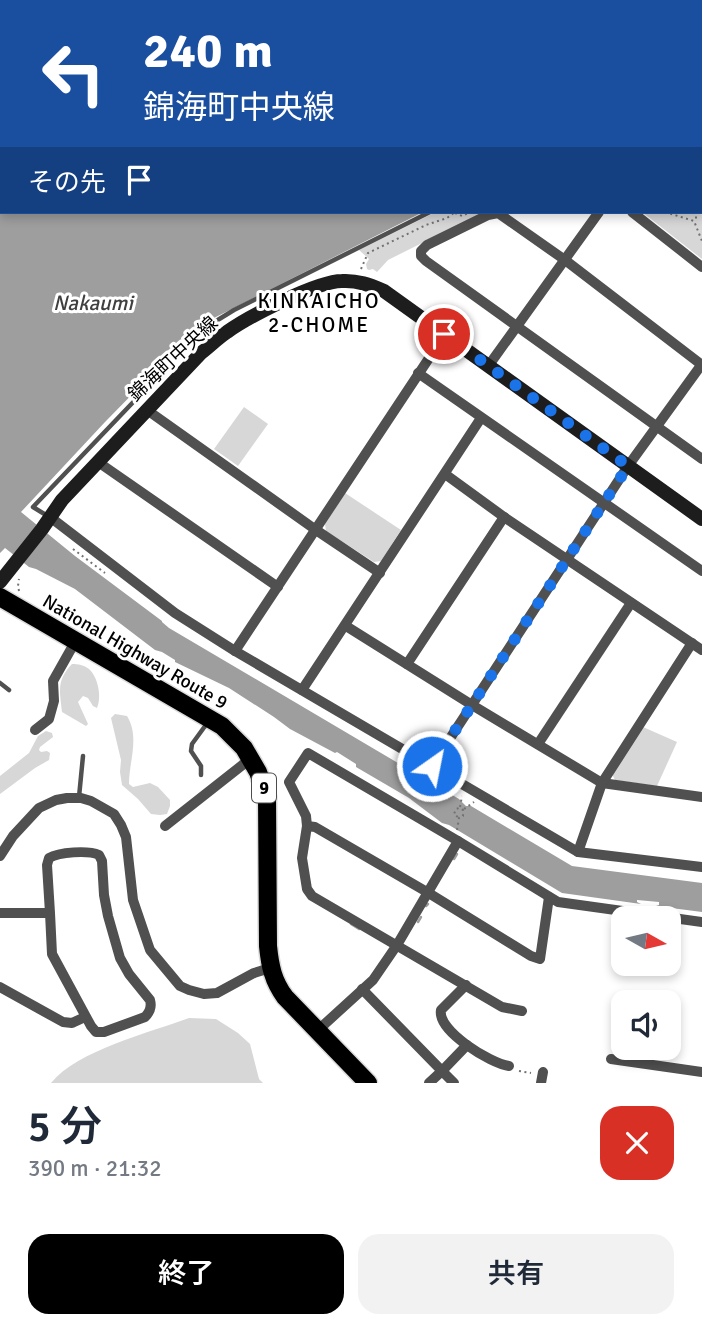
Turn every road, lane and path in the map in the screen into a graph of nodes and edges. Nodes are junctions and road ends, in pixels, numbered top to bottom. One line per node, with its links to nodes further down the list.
1 (426, 214): 29 (lane)
2 (452, 214): 13 (path)
3 (492, 214): 14 (street)
4 (499, 214): 11 (street)
5 (598, 214): 11 (street)
6 (635, 214): 12 (street)
7 (671, 214): 9 (path)
8 (694, 214): 9 (path)
9 (694, 221): 10 (path)
10 (702, 241)
11 (565, 260): 14 (street); 16 (street)
12 (702, 267)
13 (356, 270)
14 (517, 325): 17 (street); 21 (street)
15 (444, 334): 17 (street, 錦海町中央線); 18 (street); 19 (street, 錦海町中央線)
16 (702, 364): 21 (street)
17 (489, 365): 24 (street, 錦海町中央線)
18 (418, 373): 20 (street); 30 (street)
19 (146, 410): 23 (street, 錦海町中央線); 30 (street)
20 (481, 418): 25 (street); 26 (street)
21 (657, 427): 22 (street); 24 (street)
22 (702, 459)
23 (97, 462): 29 (street, 錦海町中央線); 35 (street)
24 (628, 466): 26 (street); 28 (street, 錦海町中央線)
25 (445, 474): 27 (street); 33 (street)
26 (604, 503): 31 (street); 32 (street)
27 (504, 517): 31 (street); 43 (street)
28 (702, 519)
29 (46, 523): 34 (street, 錦海町中央線); 42 (street)
30 (316, 530): 33 (street); 35 (street)
31 (568, 558): 37 (street); 47 (street)
32 (702, 571)
33 (380, 573): 38 (street)
34 (0, 582)
35 (278, 587): 42 (street)
36 (0, 597): 39 (highway, National Highway Route 9 / 9)
37 (631, 603): 40 (street); 50 (street)
38 (346, 626): 43 (street); 46 (street)
39 (75, 642): 48 (highway, National Highway Route 9 / 9); 49 (street)
40 (692, 643): 41 (street); 55 (street)
41 (702, 650)
42 (235, 651): 46 (street)
43 (407, 664): 47 (street)
44 (0, 683): 45 (lane)
45 (9, 690)
46 (302, 690): 53 (street)
47 (472, 705): 50 (street); 53 (street)
48 (210, 719): 52 (highway, National Highway Route 9 / 9); 54 (lane)
49 (35, 730)
50 (538, 744): 55 (street)
51 (83, 756): 57 (lane)
52 (250, 759): 62 (street); 75 (highway, National Highway Route 9 / 9)
53 (432, 766): 66 (street)
54 (201, 775)
55 (602, 783): 56 (street); 66 (street)
56 (702, 797)
57 (79, 798): 67 (street); 75 (street)
58 (461, 799): 60 (path)
59 (470, 804): 60 (path)
60 (461, 809): 61 (path); 61 (path)
61 (455, 817): 64 (path)
62 (165, 826)
63 (307, 826): 65 (street); 69 (street); 74 (street)
64 (457, 829)
65 (458, 841): 69 (street); 70 (street)
66 (578, 852): 68 (street)
67 (0, 856)
68 (702, 867)
69 (426, 892): 70 (street); 74 (street)
70 (549, 897): 73 (street)
71 (0, 913): 72 (street)
72 (50, 913): 80 (street); 80 (street)
73 (702, 922)
74 (397, 945): 76 (street); 78 (street)
75 (270, 968): 81 (highway, National Highway Route 9 / 9)
76 (466, 985): 79 (street); 82 (street)
77 (0, 987): 80 (street)
78 (362, 989): 81 (street); 85 (street)
79 (522, 1011)
80 (85, 1017)
81 (317, 1031): 88 (highway, National Highway Route 9 / 9)
82 (467, 1045): 84 (street); 85 (street)
83 (618, 1060): 86 (street)
84 (508, 1066): 87 (path)
85 (442, 1071): 89 (street); 90 (street)
86 (702, 1072)
87 (542, 1077)
88 (368, 1083)
89 (429, 1083)
90 (454, 1083)

